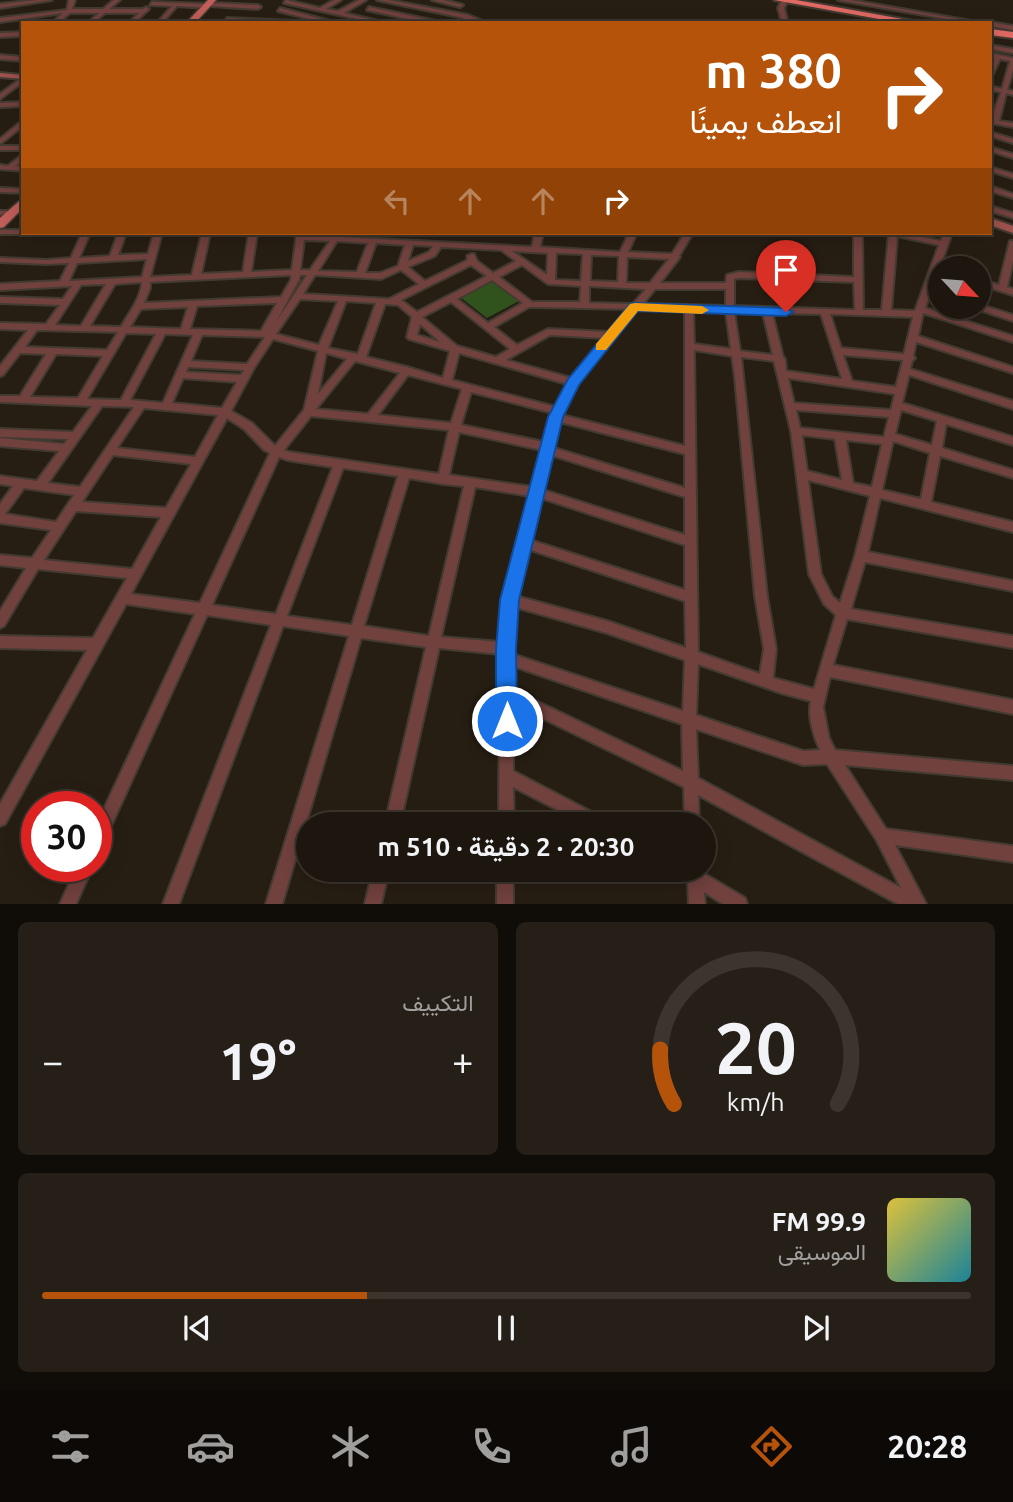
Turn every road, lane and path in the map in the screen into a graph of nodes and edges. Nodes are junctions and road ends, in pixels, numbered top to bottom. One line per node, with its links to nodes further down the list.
1 (49, 0): 23 (street)
2 (72, 0): 30 (street)
3 (117, 0): 27 (street)
4 (265, 0): 25 (street)
5 (328, 0): 17 (street)
6 (363, 0): 33 (street)
7 (372, 0): 29 (street)
8 (380, 0): 18 (street)
9 (424, 0): 26 (street)
10 (435, 0): 22 (street)
11 (468, 0): 22 (street)
12 (779, 0): 13 (highway)
13 (785, 0): 54 (street); 55 (highway)
14 (794, 0): 56 (highway)
15 (841, 0): 57 (street)
16 (287, 1): 28 (street); 31 (street)
17 (337, 1): 28 (street)
18 (391, 1): 26 (street)
19 (154, 2): 21 (street); 32 (street)
20 (212, 3): 21 (street); 24 (street); 43 (main road); 44 (main road)
21 (176, 5): 42 (street)
22 (460, 5): 34 (street)
23 (0, 6)
24 (239, 7): 25 (street); 45 (street)
25 (258, 7): 38 (street)
26 (413, 7): 34 (street); 35 (street)
27 (107, 9): 30 (street); 32 (street); 40 (street)
28 (322, 9): 33 (street)
29 (369, 9): 35 (street); 49 (street)
30 (69, 10): 37 (street); 39 (street)
31 (280, 10): 47 (street); 48 (street)
32 (143, 11): 41 (street)
33 (339, 13): 49 (street)
34 (447, 13): 36 (street)
35 (399, 15): 50 (street); 51 (street)
36 (468, 17): 52 (street); 53 (street)
37 (0, 20)
38 (246, 20): 45 (street); 46 (street)
39 (56, 21)
40 (92, 21)
41 (133, 21)
42 (161, 21)
43 (192, 21)
44 (198, 21)
45 (226, 21)
46 (258, 21)
47 (270, 21)
48 (324, 21)
49 (364, 21)
50 (389, 21)
51 (427, 21)
52 (463, 21)
53 (480, 21)
54 (784, 21)
55 (915, 21)
56 (915, 21)
57 (969, 21)
58 (992, 24): 59 (street)
59 (1013, 28)
60 (992, 33): 63 (highway)
61 (21, 34): 62 (street)
62 (0, 35)
63 (1013, 36)
64 (992, 47): 65 (street)
65 (1013, 51)
66 (16, 52): 69 (street)
67 (994, 56): 71 (street)
68 (0, 57): 69 (street)
69 (10, 58): 70 (street)
70 (21, 59)
71 (1013, 62): 76 (street)
72 (0, 75): 73 (street)
73 (21, 78)
74 (21, 80): 78 (street)
75 (1013, 85): 76 (street)
76 (1005, 87): 77 (street); 79 (street); 80 (street); 83 (street)
77 (1013, 93)
78 (0, 97)
79 (992, 100)
80 (1013, 102)
81 (21, 104): 82 (street)
82 (0, 105)
83 (993, 121): 85 (street)
84 (21, 124): 87 (street)
85 (1013, 125)
86 (0, 128): 87 (street)
87 (15, 128): 90 (street)
88 (992, 135): 89 (street)
89 (1013, 141)
90 (0, 142)
91 (0, 148): 92 (street)
92 (21, 148)
93 (992, 150): 94 (street)
94 (1013, 155): 100 (street)
95 (21, 158): 97 (street)
96 (0, 167): 97 (street)
97 (10, 168): 98 (street)
98 (21, 169)
99 (992, 170): 100 (street)
100 (1001, 172): 101 (street)
101 (1013, 176)
102 (992, 189): 106 (street)
103 (0, 190): 104 (street)
104 (21, 193)
105 (21, 196): 109 (main road)
106 (1013, 196)
107 (21, 203): 109 (main road)
108 (992, 209): 110 (street)
109 (7, 215)
110 (1013, 216)
111 (992, 221): 112 (street)
112 (1013, 228)
113 (0, 232): 114 (street)
114 (21, 232)
115 (85, 235): 147 (street)
116 (121, 235): 145 (street)
117 (157, 235): 142 (street)
118 (206, 235): 155 (street)
119 (253, 235): 153 (street)
120 (301, 235): 129 (street); 151 (street)
121 (396, 235): 132 (street)
122 (448, 235): 135 (street)
123 (539, 235): 138 (street)
124 (632, 235): 141 (street)
125 (688, 235): 144 (street)
126 (858, 235): 157 (street)
127 (893, 235): 192 (street)
128 (914, 235): 130 (street)
129 (337, 236): 131 (street); 152 (street)
130 (946, 238): 143 (street)
131 (373, 242): 132 (street); 154 (street)
132 (392, 243): 134 (street)
133 (1013, 243): 170 (street)
134 (410, 244): 135 (street); 150 (street)
135 (440, 245): 136 (street); 150 (street)
136 (473, 247): 137 (street); 148 (street)
137 (503, 248): 138 (street); 149 (street)
138 (536, 249): 139 (street)
139 (552, 250): 140 (street); 160 (street)
140 (587, 251): 141 (street); 161 (street)
141 (623, 254): 144 (street); 165 (street)
142 (151, 256): 145 (street); 158 (street)
143 (941, 256)
144 (676, 257): 167 (street)
145 (113, 258): 147 (street)
146 (0, 260): 147 (street)
147 (73, 260): 163 (street)
148 (472, 261): 156 (street); 162 (street)
149 (521, 262): 156 (street); 160 (street)
150 (402, 267): 154 (street); 162 (street)
151 (297, 272): 152 (street); 153 (street); 177 (street)
152 (314, 272): 154 (street); 172 (street)
153 (247, 274): 155 (street)
154 (360, 276)
155 (196, 277): 158 (street)
156 (493, 277): 173 (street); 181 (street)
157 (859, 280): 168 (street); 190 (street)
158 (146, 281): 159 (street); 182 (street)
159 (112, 282): 164 (street); 199 (street)
160 (551, 282): 161 (street)
161 (585, 283): 165 (street); 183 (street)
162 (424, 284): 179 (street)
163 (63, 285): 164 (street); 169 (street)
164 (77, 285): 178 (street)
165 (622, 285): 167 (street)
166 (991, 285): 170 (street)
167 (653, 286): 168 (street); 184 (street)
168 (729, 286): 186 (street)
169 (0, 287)
170 (1003, 289): 171 (street)
171 (1013, 292)
172 (300, 296): 174 (street); 204 (street)
173 (451, 298): 193 (street); 198 (street)
174 (343, 299): 179 (street); 209 (street)
175 (928, 299): 191 (street)
176 (0, 300): 178 (street)
177 (284, 300): 180 (street); 204 (street)
178 (66, 302): 197 (street)
179 (385, 302): 193 (street); 217 (street)
180 (193, 304): 182 (street); 202 (street)
181 (530, 304): 183 (street); 198 (street)
182 (138, 306): 200 (street)
183 (584, 306): 184 (street)
184 (635, 307): 185 (street); 205 (street)
185 (689, 310): 186 (street); 208 (street)
186 (730, 311): 188 (street); 216 (street)
187 (991, 311): 194 (street)
188 (767, 312): 189 (street); 218 (street)
189 (825, 312): 190 (street); 214 (street)
190 (859, 312): 192 (street)
191 (919, 312): 192 (street); 206 (street); 207 (street)
192 (886, 313)
193 (417, 316): 212 (street); 212 (street)
194 (1013, 318)
195 (0, 326): 196 (street)
196 (35, 327): 197 (street); 211 (street)
197 (49, 327): 199 (street)
198 (488, 327): 210 (street)
199 (84, 328): 200 (street)
200 (124, 330): 201 (street); 215 (street)
201 (162, 331): 202 (street); 238 (street)
202 (184, 332): 203 (street)
203 (199, 332): 204 (street); 220 (street)
204 (267, 334): 209 (street); 222 (street)
205 (611, 335): 210 (street); 230 (street)
206 (914, 338): 221 (street); 224 (street)
207 (1013, 339)
208 (691, 347): 216 (street); 259 (street)
209 (323, 348): 217 (street); 245 (street)
210 (516, 349): 219 (street)
211 (18, 350): 213 (street); 225 (street)
212 (455, 350): 219 (street); 229 (street)
213 (53, 351): 215 (street); 235 (street)
214 (839, 351): 221 (street); 231 (street)
215 (111, 353): 236 (street)
216 (736, 354): 218 (street); 306 (street)
217 (358, 357): 223 (street); 245 (street)
218 (780, 359): 226 (street)
219 (497, 361): 230 (street)
220 (186, 364): 222 (street); 227 (street)
221 (908, 365): 233 (street); 240 (street)
222 (250, 367): 228 (street)
223 (407, 370): 229 (street); 247 (street)
224 (1013, 370)
225 (0, 373)
226 (783, 374): 231 (street); 242 (street)
227 (181, 375): 228 (street); 241 (street)
228 (244, 379): 244 (street)
229 (447, 381): 232 (street)
230 (573, 382): 246 (street)
231 (848, 383): 233 (street)
232 (468, 387): 246 (street); 249 (street)
233 (901, 391): 243 (street)
234 (0, 399): 235 (street)
235 (23, 399): 236 (street)
236 (81, 401): 237 (street)
237 (100, 402): 238 (street); 252 (street)
238 (124, 403): 239 (street)
239 (141, 404): 241 (street); 260 (street)
240 (1013, 405)
241 (166, 406): 244 (street)
242 (790, 406): 243 (street); 250 (street)
243 (896, 409): 248 (street); 254 (street)
244 (225, 412): 262 (street); 263 (street)
245 (309, 412): 247 (street); 262 (street)
246 (557, 414): 258 (street); 259 (street)
247 (371, 418): 249 (street)
248 (942, 419): 255 (street); 261 (street)
249 (455, 427): 258 (street); 269 (street)
250 (796, 431): 253 (street); 265 (street)
251 (0, 433): 252 (street)
252 (76, 436): 257 (street)
253 (840, 436): 254 (street); 272 (street)
254 (888, 439): 261 (street); 276 (street)
255 (1013, 441)
256 (0, 442): 257 (street)
257 (67, 448): 273 (street)
258 (548, 449): 275 (street); 277 (street)
259 (688, 450): 277 (street)
260 (110, 451): 263 (street); 274 (street)
261 (935, 451): 266 (street); 279 (street)
262 (276, 452): 264 (street); 294 (street)
263 (198, 461): 280 (street)
264 (339, 464): 267 (street); 296 (street)
265 (801, 474): 272 (street); 295 (street)
266 (1013, 474)
267 (404, 475): 269 (street); 298 (street)
268 (0, 480): 270 (street)
269 (443, 480): 271 (street)
270 (21, 484): 273 (street); 281 (street)
271 (470, 484): 275 (street); 300 (street)
272 (848, 485): 276 (street)
273 (40, 486): 274 (street)
274 (83, 492): 278 (street)
275 (536, 492): 284 (street); 285 (street)
276 (874, 492): 279 (street); 286 (street)
277 (689, 494): 285 (street)
278 (75, 506): 280 (street); 282 (street)
279 (925, 506): 283 (street)
280 (169, 513): 289 (street)
281 (0, 516): 282 (street)
282 (61, 527): 288 (street)
283 (1013, 527)
284 (522, 542): 291 (street); 293 (street)
285 (691, 542): 291 (street)
286 (861, 556): 290 (street); 295 (street)
287 (0, 561): 288 (street)
288 (34, 565): 289 (street); 297 (street)
289 (135, 575): 292 (street)
290 (1013, 586)
291 (691, 597): 304 (street)
292 (124, 598): 294 (street); 302 (street)
293 (509, 600): 303 (street); 304 (street)
294 (201, 609): 296 (street); 315 (street)
295 (842, 613): 301 (street); 305 (street)
296 (279, 621): 298 (street); 329 (street)
297 (0, 622)
298 (355, 630): 300 (street); 330 (street)
299 (0, 642): 302 (street)
300 (433, 642): 303 (street); 316 (street)
301 (1013, 642)
302 (97, 645): 320 (street)
303 (507, 654): 307 (street); 310 (street)
304 (692, 654): 306 (street); 310 (street)
305 (825, 670): 308 (street); 309 (street)
306 (766, 681): 308 (street)
307 (507, 694): 313 (street); 314 (street)
308 (817, 696): 311 (street)
309 (1013, 707)
310 (689, 720): 311 (street); 314 (street)
311 (831, 757): 312 (street); 321 (street)
312 (1013, 773)
313 (506, 775): 317 (street); 318 (street)
314 (690, 782): 319 (street); 335 (street)
315 (112, 807)
316 (395, 812)
317 (506, 812)
318 (577, 812)
319 (691, 812)
320 (0, 819)
321 (882, 836): 322 (street); 335 (street)
322 (1013, 854)
323 (78, 882): 328 (street)
324 (378, 882): 331 (street)
325 (505, 882): 332 (street)
326 (693, 882): 333 (street)
327 (706, 882): 334 (street)
328 (68, 904)
329 (171, 904)
330 (274, 904)
331 (373, 904)
332 (505, 904)
333 (697, 904)
334 (739, 904)
335 (917, 904)

